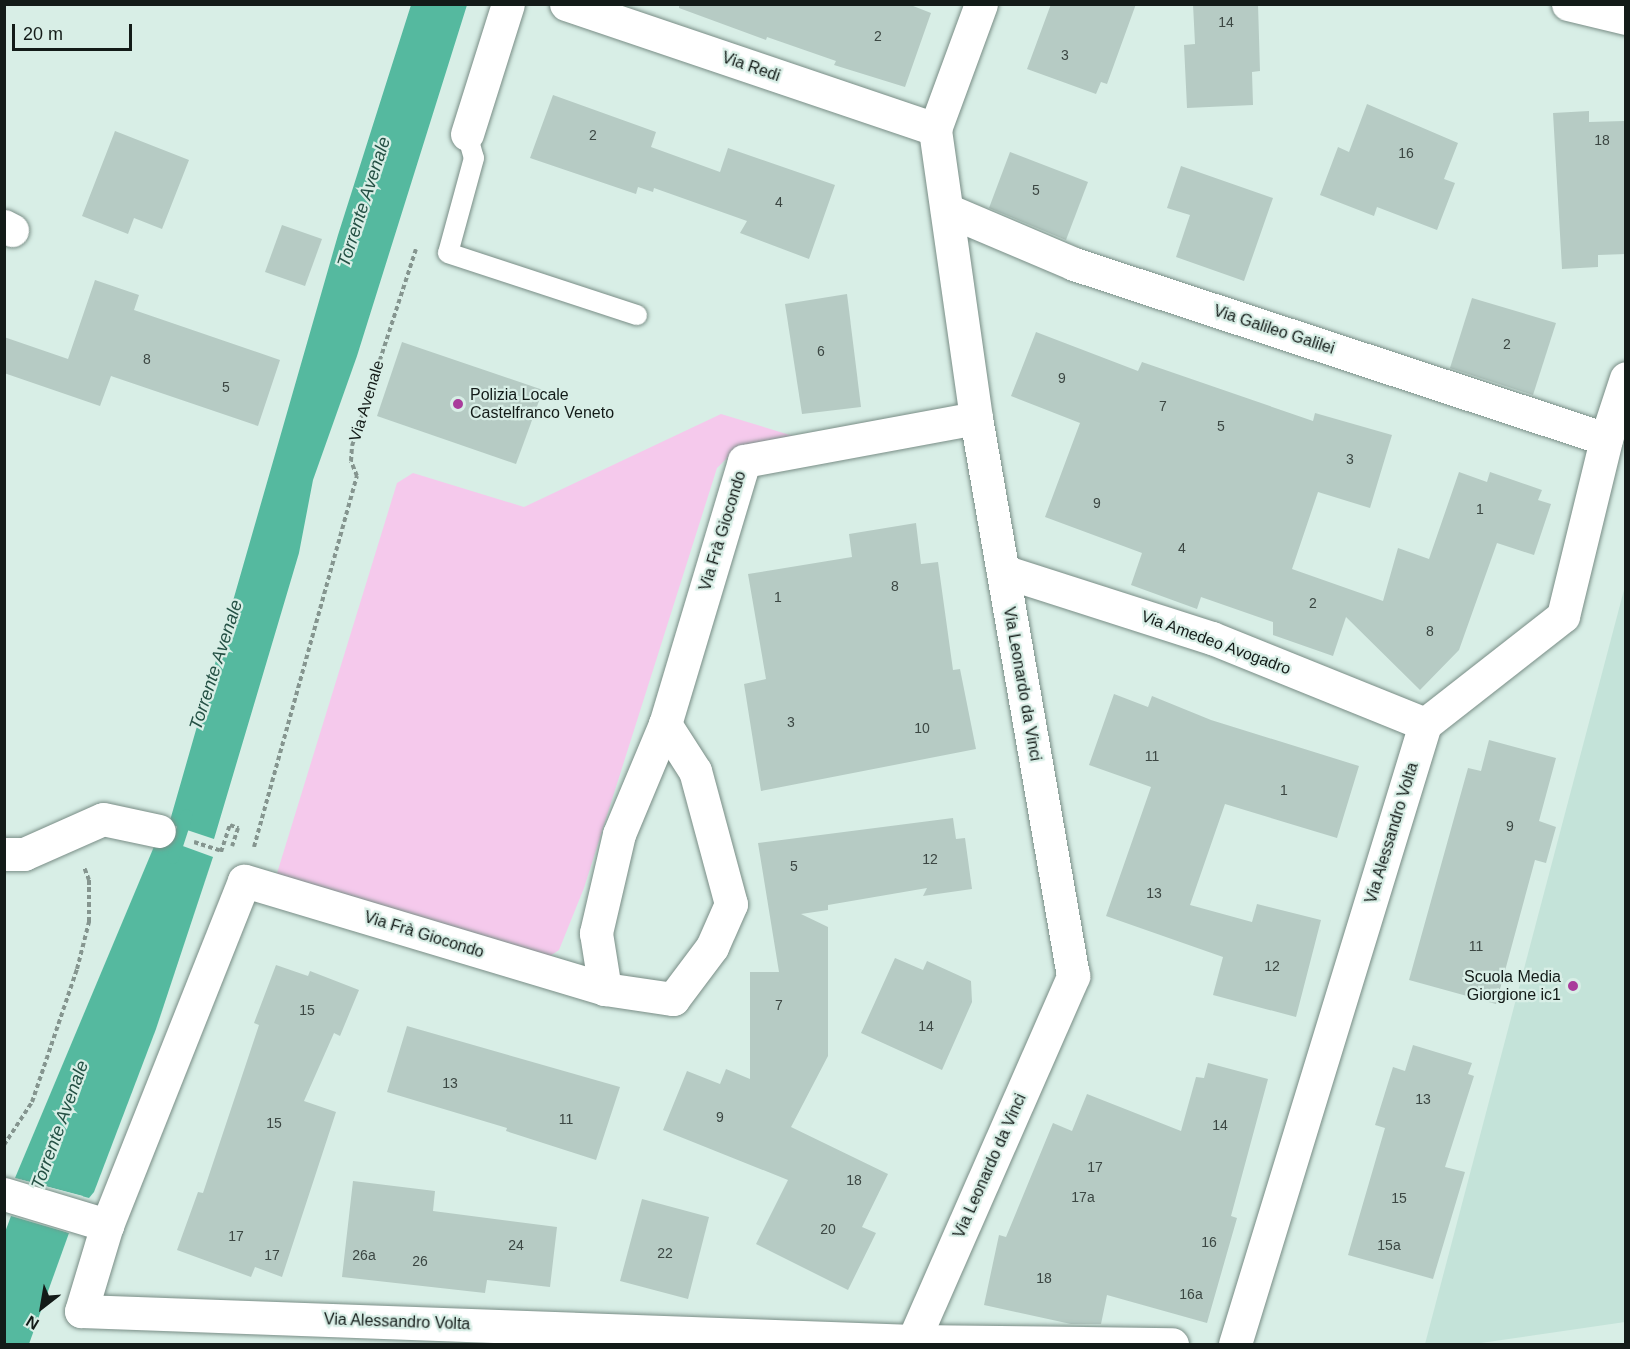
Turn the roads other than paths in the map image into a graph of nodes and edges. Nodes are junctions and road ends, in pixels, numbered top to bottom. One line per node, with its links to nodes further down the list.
1 (508, 4): 7 (street)
2 (566, 4): 6 (street, Via Redi)
3 (981, 4): 6 (street, Via Leonardo da Vinci)
4 (1568, 4): 5 (street)
5 (1626, 18)
6 (935, 129): 8 (street, Via Leonardo da Vinci)
7 (467, 134): 9 (lane)
8 (946, 210): 11 (street, Via Leonardo da Vinci); 12 (street, Via Galileo Galilei)
9 (637, 315)
10 (1626, 378): 12 (street)
11 (976, 418): 13 (street, Via Leonardo da Vinci); 14 (street, Via Frà Giocondo)
12 (1606, 439): 15 (street)
13 (1003, 571): 15 (street, Via Amedeo Avogadro); 22 (street, Via Leonardo da Vinci)
14 (665, 724): 19 (street, Via Frà Giocondo); 19 (street, Via Frà Giocondo)
15 (1425, 724): 24 (street, Via Alessandro Volta)
16 (159, 831): 17 (street)
17 (4, 854)
18 (244, 881): 19 (street, Via Frà Giocondo); 21 (street, Via Alessandro Volta)
19 (605, 990)
20 (9, 1196): 21 (street)
21 (106, 1225): 22 (street, Via Alessandro Volta)
22 (913, 1341): 23 (street, Via Alessandro Volta)
23 (1172, 1344)
24 (1235, 1344)

